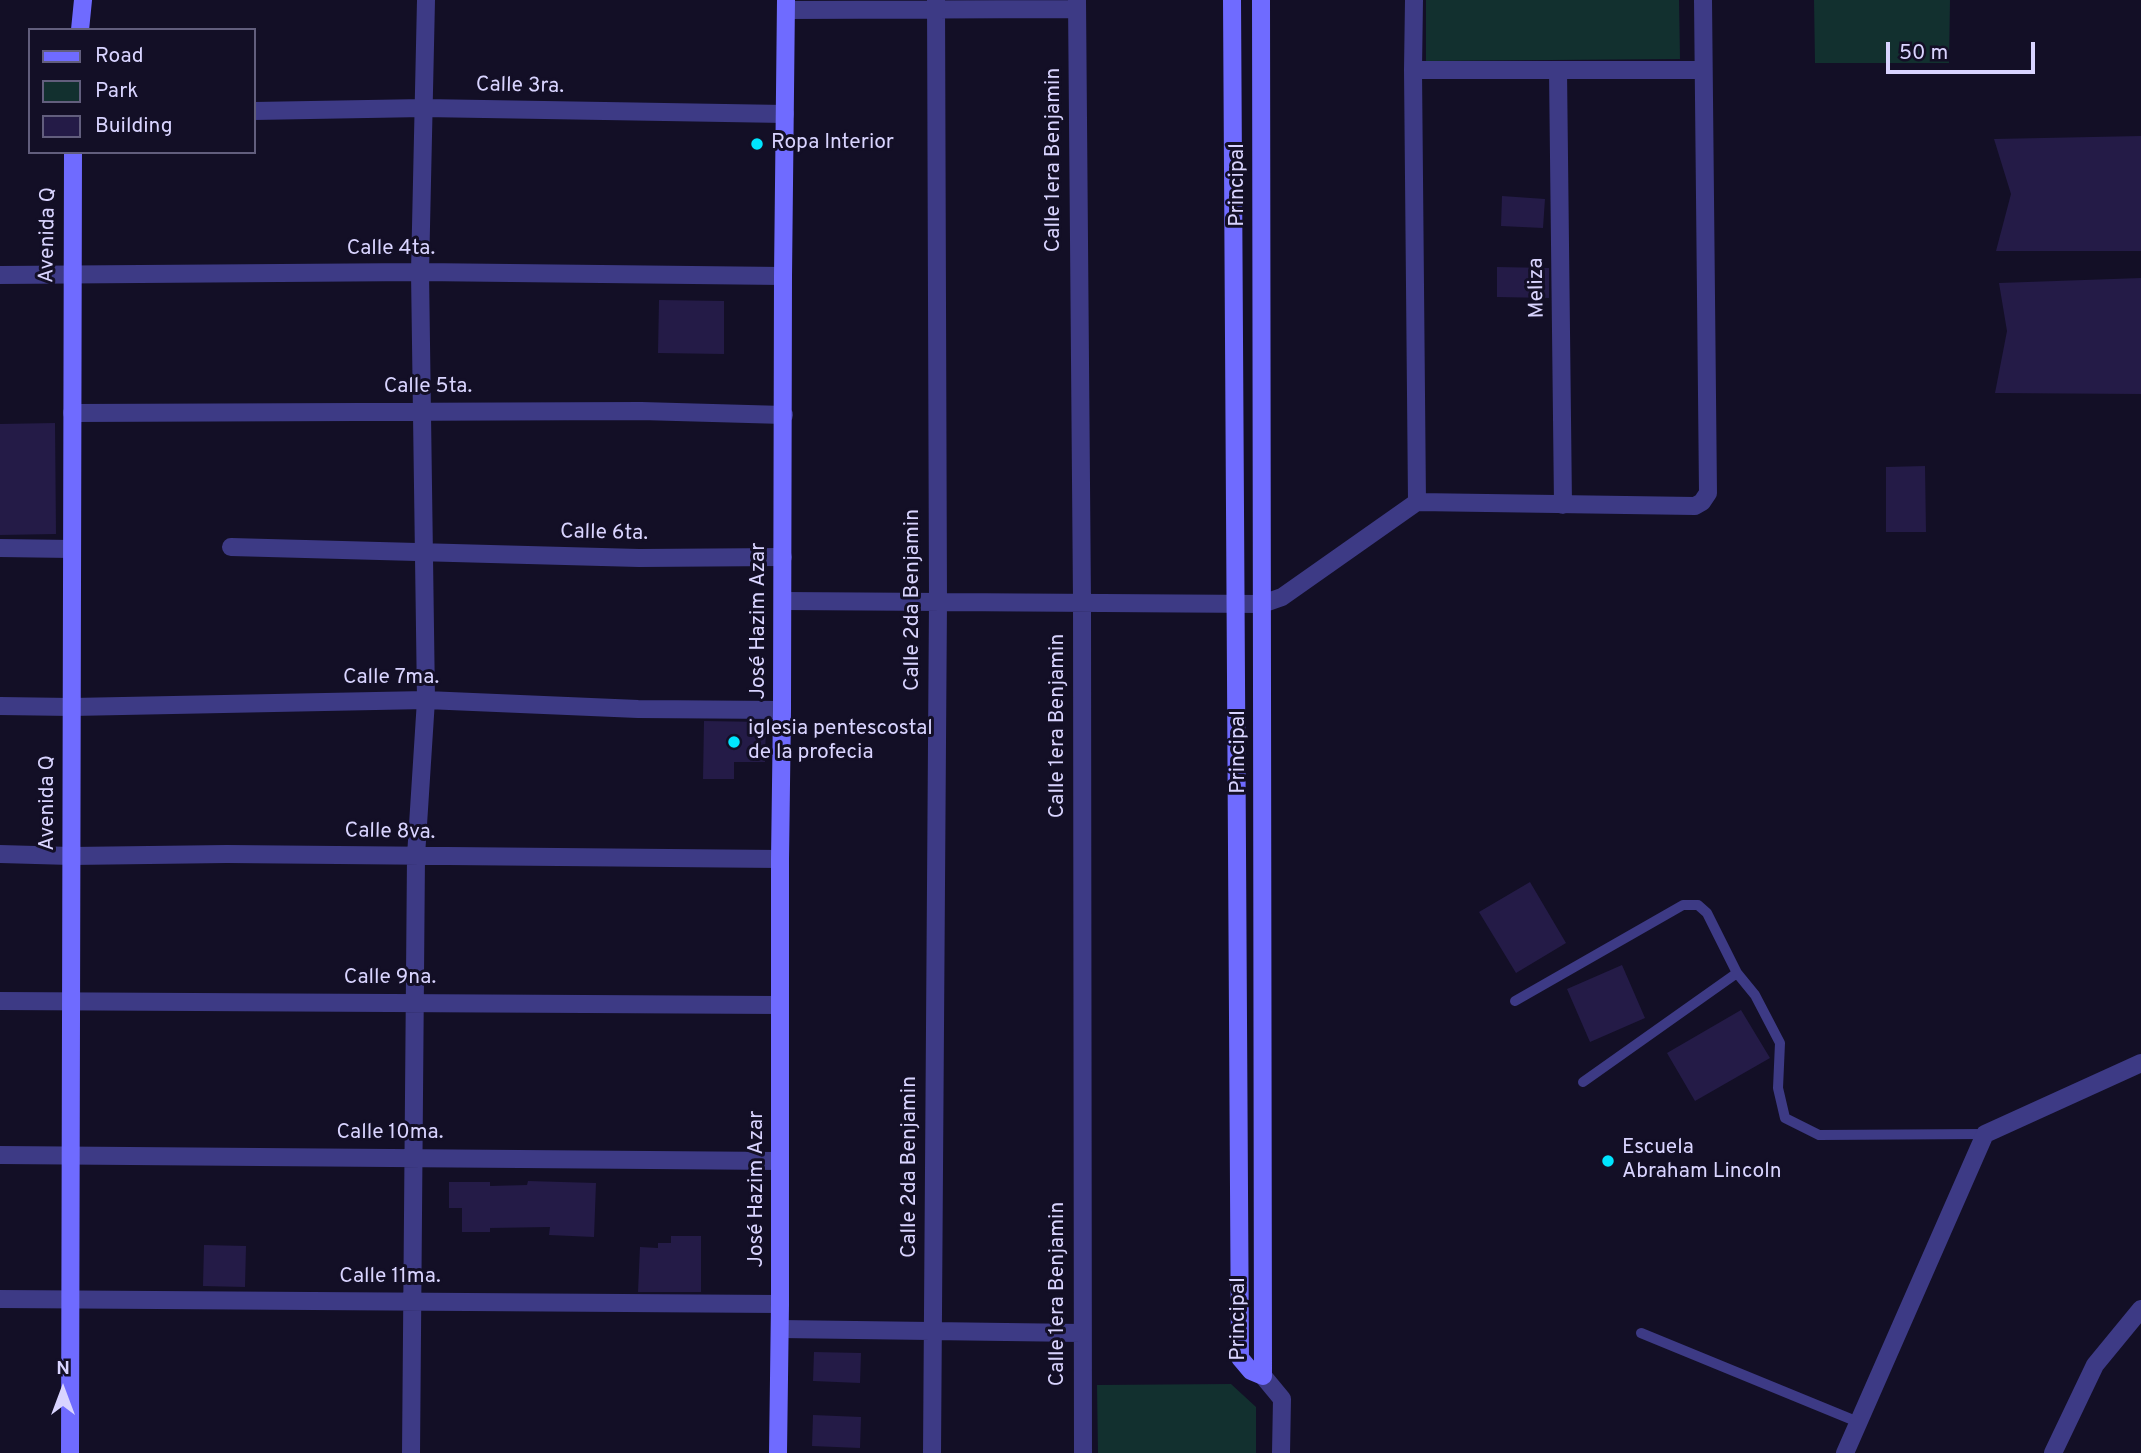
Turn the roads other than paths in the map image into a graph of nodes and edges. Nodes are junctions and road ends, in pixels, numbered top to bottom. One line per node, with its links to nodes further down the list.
1 (83, 0): 10 (street)
2 (426, 0): 14 (street)
3 (1232, 0): 35 (street, Principal)
4 (1261, 0): 36 (street, Principal)
5 (1414, 0): 11 (street)
6 (1703, 0): 13 (street)
7 (1077, 4): 9 (street); 34 (street, Calle 1era Benjamin)
8 (786, 5): 9 (street); 16 (street, José Hazim Azar)
9 (936, 5): 33 (street, Calle 2da Benjamin)
10 (80, 28)
11 (1413, 71): 12 (street); 25 (street)
12 (1558, 71): 13 (street); 26 (street, Meliza)
13 (1703, 71): 26 (street)
14 (424, 108): 15 (street, Calle 3ra.); 16 (street, Calle 3ra.); 18 (street)
15 (256, 111)
16 (785, 114): 21 (street, José Hazim Azar)
17 (73, 154): 20 (street, Avenida Q)
18 (420, 272): 20 (street, Calle 4ta.); 21 (street, Calle 4ta.); 22 (street)
19 (0, 275): 20 (street, Calle 4ta.)
20 (71, 275): 23 (street, Avenida Q)
21 (783, 276): 24 (street, José Hazim Azar)
22 (422, 411): 23 (street, Calle 5ta.); 24 (street, Calle 5ta.); 30 (street)
23 (72, 413): 29 (street, Avenida Q)
24 (784, 415): 31 (street, José Hazim Azar)
25 (1417, 502): 26 (street); 36 (street)
26 (1563, 505)
27 (231, 547): 30 (street, Calle 6ta.)
28 (0, 548): 29 (street)
29 (72, 549): 39 (street, Avenida Q)
30 (424, 552): 31 (street, Calle 6ta.); 37 (street)
31 (783, 558): 32 (street, José Hazim Azar)
32 (783, 601): 33 (street); 40 (street, José Hazim Azar)
33 (937, 601): 34 (street); 64 (street, Calle 2da Benjamin)
34 (1082, 601): 35 (street); 65 (street, Calle 1era Benjamin)
35 (1235, 604): 36 (street); 67 (street, Principal)
36 (1262, 604): 67 (street, Principal)
37 (426, 700): 39 (street, Calle 7ma.); 40 (street, Calle 7ma.); 43 (street)
38 (0, 706): 39 (street, Calle 7ma.)
39 (72, 708): 42 (street, Avenida Q)
40 (782, 710): 44 (street, José Hazim Azar)
41 (0, 854): 42 (street, Calle 8va.)
42 (71, 856): 43 (street, Calle 8va.); 48 (street, Avenida Q)
43 (416, 856): 44 (street, Calle 8va.); 49 (street)
44 (779, 859): 50 (street, José Hazim Azar)
45 (1737, 973): 47 (lane); 52 (lane); 53 (lane)
46 (0, 1001): 48 (street, Calle 9na.)
47 (1515, 1001)
48 (71, 1002): 49 (street, Calle 9na.); 55 (street, Avenida Q)
49 (415, 1002): 50 (street, Calle 9na.); 56 (street)
50 (780, 1004): 57 (street, José Hazim Azar)
51 (2141, 1063): 53 (street)
52 (1583, 1082)
53 (1985, 1134): 68 (street)
54 (0, 1155): 55 (street, Calle 10ma.)
55 (71, 1157): 56 (street, Calle 10ma.); 59 (street, Avenida Q)
56 (414, 1157): 57 (street, Calle 10ma.); 60 (street)
57 (780, 1161): 61 (street, José Hazim Azar)
58 (0, 1299): 59 (street, Calle 11ma.)
59 (70, 1301): 60 (street, Calle 11ma.); 69 (street, Avenida Q)
60 (413, 1301): 61 (street, Calle 11ma.); 70 (street)
61 (780, 1304): 63 (street, José Hazim Azar)
62 (2141, 1309): 76 (street)
63 (779, 1329): 64 (street); 71 (street, José Hazim Azar)
64 (932, 1331): 65 (street); 72 (street, Calle 2da Benjamin)
65 (1081, 1333): 73 (street, Calle 1era Benjamin)
66 (1641, 1333): 68 (lane)
67 (1263, 1376): 74 (street)
68 (1858, 1422): 75 (street)
69 (70, 1453)
70 (411, 1453)
71 (778, 1453)
72 (932, 1453)
73 (1083, 1453)
74 (1281, 1453)
75 (1844, 1453)
76 (2053, 1453)

